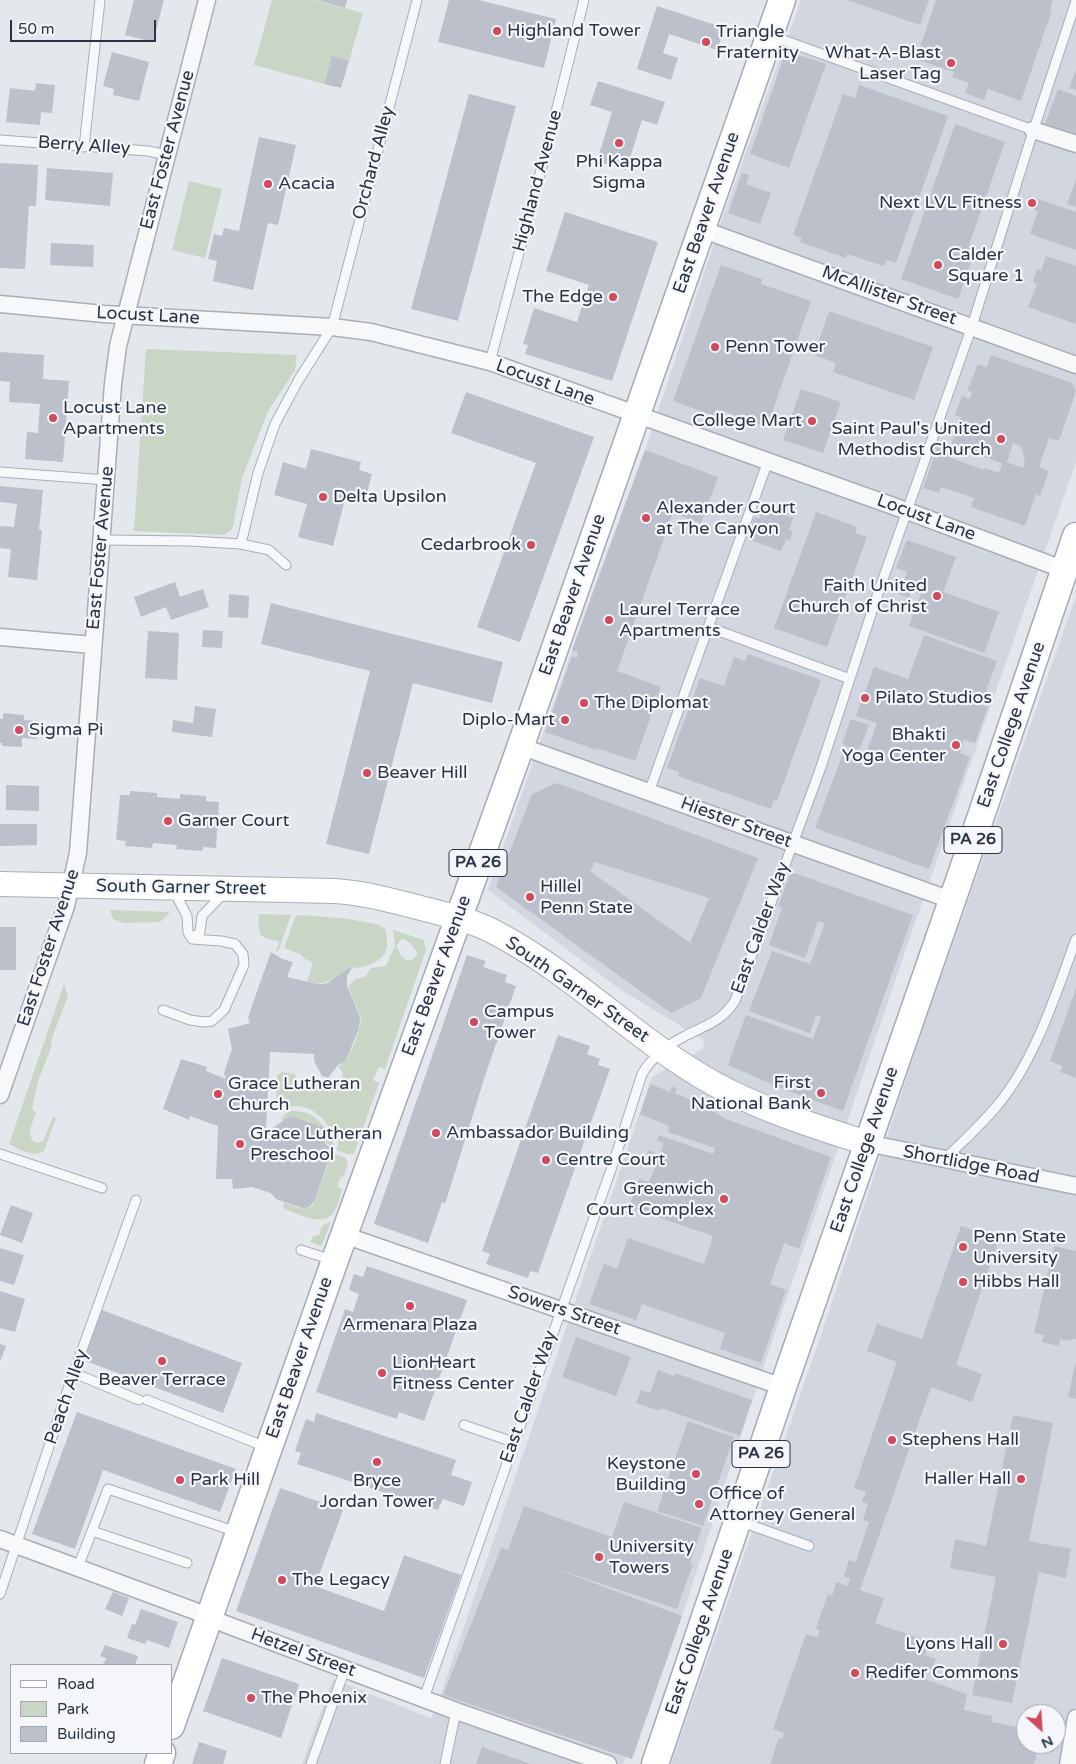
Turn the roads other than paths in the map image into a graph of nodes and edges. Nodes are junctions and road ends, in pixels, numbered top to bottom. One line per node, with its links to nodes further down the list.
1 (100, 0): 11 (lane)
2 (207, 0): 12 (street, East Foster Avenue)
3 (417, 0): 17 (lane, Orchard Alley)
4 (584, 0): 18 (lane, Highland Avenue)
5 (782, 0): 7 (main road, East Beaver Avenue / PA 26)
6 (1076, 1): 8 (lane, East Calder Way)
7 (769, 35): 8 (lane); 13 (main road, East Beaver Avenue / PA 26)
8 (1033, 130): 10 (street); 16 (lane, East Calder Way)
9 (0, 140): 11 (lane, Berry Alley)
10 (1076, 144)
11 (84, 147): 12 (lane, Berry Alley)
12 (167, 154): 15 (street, East Foster Avenue)
13 (701, 229): 16 (street, McAllister Street); 20 (main road, East Beaver Avenue / PA 26)
14 (0, 304): 15 (street, Locust Lane)
15 (125, 316): 17 (street, Locust Lane); 23 (street, East Foster Avenue)
16 (972, 326): 19 (street, McAllister Street); 24 (lane, East Calder Way)
17 (332, 327): 18 (street, Locust Lane); 27 (lane, Orchard Alley)
18 (490, 362): 20 (street, Locust Lane)
19 (1076, 365)
20 (636, 415): 21 (street, Locust Lane); 34 (main road, East Beaver Avenue / PA 26)
21 (768, 461): 24 (street, Locust Lane); 30 (lane)
22 (0, 472): 23 (lane)
23 (107, 480): 26 (street, East Foster Avenue)
24 (907, 511): 29 (street, Locust Lane); 33 (lane, East Calder Way)
25 (1076, 536): 29 (main road, East College Avenue / PA 26)
26 (102, 540): 27 (lane); 32 (street, East Foster Avenue)
27 (241, 544): 28 (lane)
28 (286, 565)
29 (1071, 573): 41 (main road, East College Avenue / PA 26)
30 (708, 627): 33 (lane); 35 (lane)
31 (0, 637): 32 (street)
32 (93, 645): 38 (street, East Foster Avenue)
33 (850, 679): 36 (lane, East Calder Way)
34 (520, 746): 35 (street, Hiester Street); 42 (main road, East Beaver Avenue / PA 26)
35 (648, 792): 36 (street, Hiester Street)
36 (793, 844): 41 (street, Hiester Street); 46 (lane, East Calder Way)
37 (0, 884): 38 (street, South Garner Street)
38 (71, 887): 39 (street, South Garner Street); 47 (street, East Foster Avenue)
39 (172, 888): 40 (street, South Garner Street); 43 (lane)
40 (227, 889): 42 (street, South Garner Street); 43 (lane)
41 (951, 900): 48 (main road, East College Avenue / PA 26)
42 (459, 918): 46 (street, South Garner Street); 54 (main road, East Beaver Avenue / PA 26)
43 (192, 939): 45 (lane)
44 (1076, 939): 50 (lane)
45 (162, 1010)
46 (663, 1051): 48 (street, South Garner Street); 57 (lane, East Calder Way)
47 (0, 1095)
48 (867, 1143): 50 (street, Shortlidge Road); 59 (main road, East College Avenue / PA 26)
49 (0, 1154): 52 (lane)
50 (945, 1159): 51 (street, Shortlidge Road)
51 (1076, 1186)
52 (102, 1188)
53 (136, 1200): 58 (lane, Peach Alley)
54 (344, 1235): 56 (main road, East Beaver Avenue / PA 26); 57 (street, Sowers Street)
55 (301, 1250): 56 (lane)
56 (335, 1260): 62 (main road, East Beaver Avenue / PA 26)
57 (560, 1309): 59 (street, Sowers Street); 61 (lane, East Calder Way)
58 (74, 1373): 62 (lane); 67 (lane, Peach Alley)
59 (782, 1387): 63 (main road, East College Avenue / PA 26)
60 (464, 1425): 61 (lane)
61 (513, 1442): 74 (lane, East Calder Way)
62 (268, 1449): 65 (main road, East Beaver Avenue / PA 26)
63 (738, 1520): 68 (lane); 81 (main road, East College Avenue / PA 26)
64 (92, 1531): 65 (lane); 69 (lane); 70 (lane)
65 (240, 1533): 72 (main road, East Beaver Avenue / PA 26)
66 (0, 1539): 67 (street, Hetzel Street)
67 (17, 1545): 70 (street, Hetzel Street); 71 (lane, Peach Alley)
68 (809, 1546)
69 (187, 1563)
70 (78, 1568): 72 (street, Hetzel Street)
71 (0, 1594)
72 (210, 1617): 73 (street, Hetzel Street); 77 (main road, East Beaver Avenue / PA 26)
73 (345, 1669): 74 (street, Hetzel Street); 78 (lane)
74 (424, 1698): 75 (street, Hetzel Street)
75 (456, 1711): 79 (lane); 80 (street, Hetzel Street)
76 (1076, 1718): 82 (street)
77 (172, 1723)
78 (311, 1764)
79 (445, 1764)
80 (608, 1764)
81 (655, 1764)
82 (1068, 1764)

